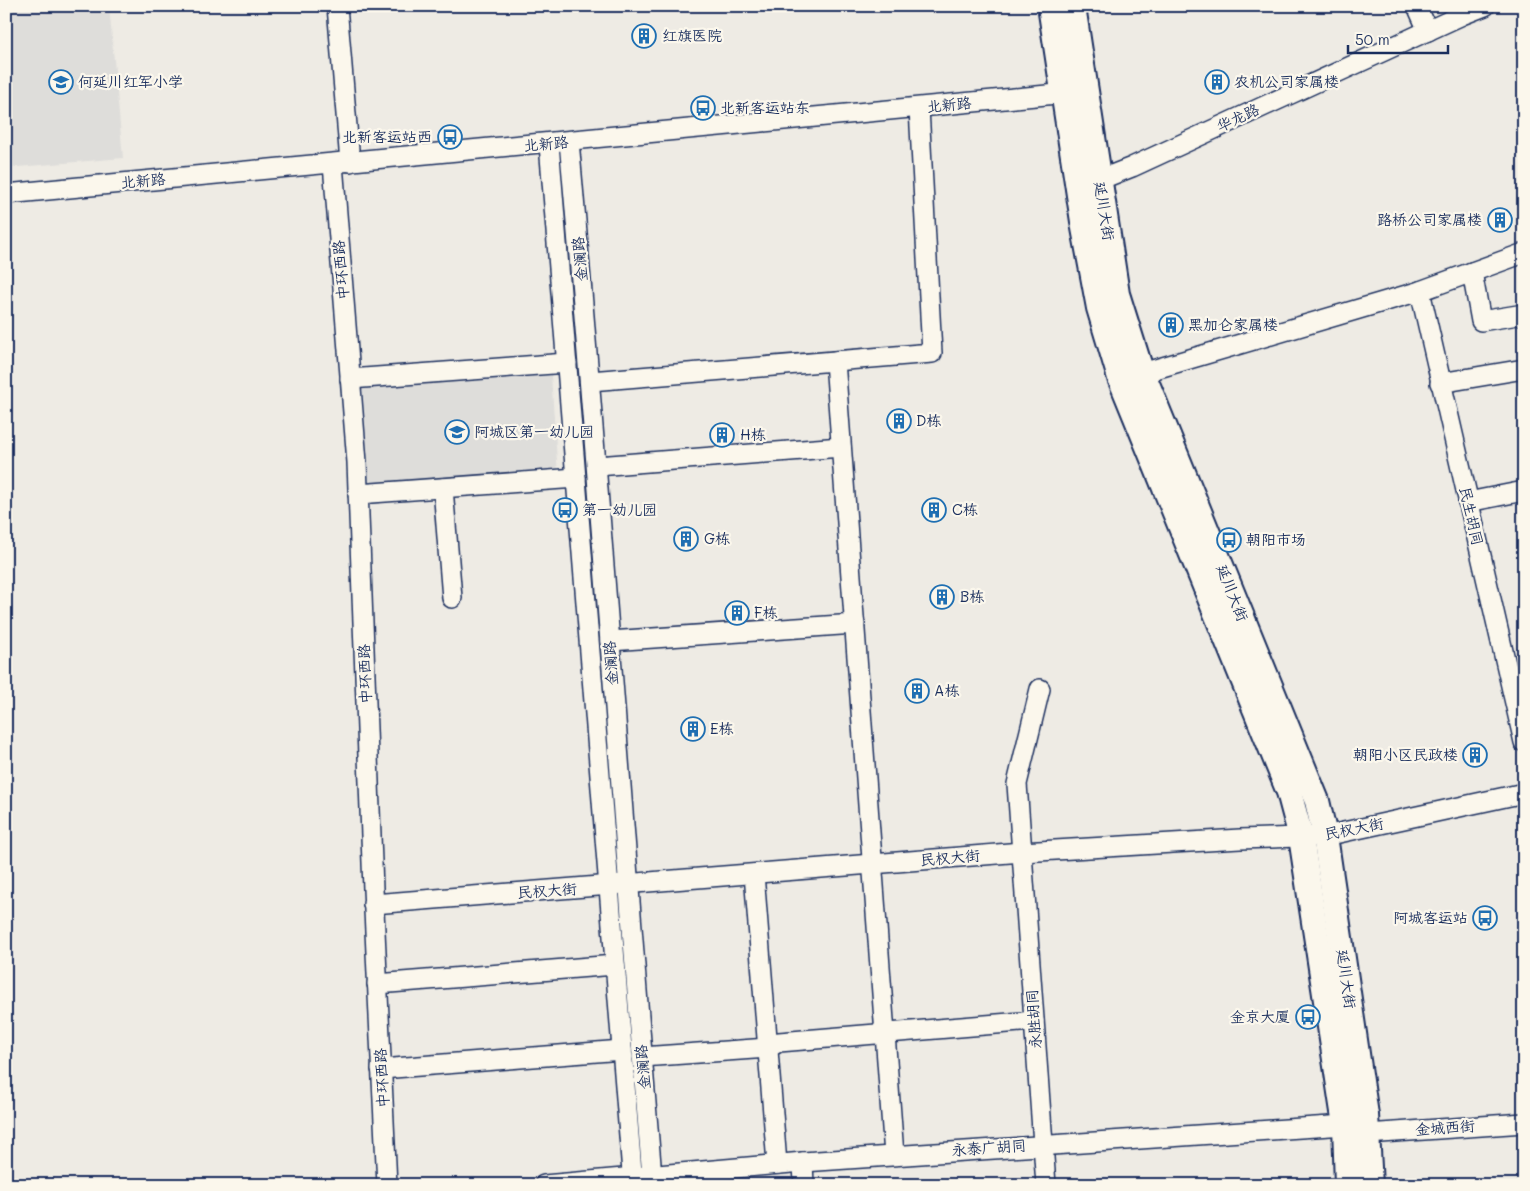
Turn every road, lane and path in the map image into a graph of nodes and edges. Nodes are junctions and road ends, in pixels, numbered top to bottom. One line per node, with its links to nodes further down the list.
1 (337, 6): 11 (street, 中环西路)
2 (1050, 6): 7 (main road, 延川大街)
3 (1074, 6): 7 (main road, 延川大街)
4 (1417, 6): 6 (street)
5 (1485, 6): 6 (street, 华龙路)
6 (1428, 31): 12 (street, 华龙路)
7 (1075, 93): 8 (street, 北新路); 12 (main road, 延川大街); 39 (main road, 延川大街)
8 (919, 108): 9 (street, 北新路); 18 (street)
9 (569, 142): 10 (street, 北新路); 23 (street, 金澜路)
10 (549, 144): 11 (street, 北新路); 19 (street, 金澜路)
11 (342, 163): 13 (street, 北新路); 22 (street, 中环西路)
12 (1099, 180): 21 (main road, 延川大街)
13 (6, 194)
14 (1524, 253): 15 (street)
15 (1472, 272): 16 (street); 17 (street)
16 (1420, 291): 21 (street); 24 (street, 民生胡同)
17 (1524, 314)
18 (834, 361): 23 (street); 25 (street)
19 (567, 363): 22 (street); 27 (street, 金澜路)
20 (1524, 368): 24 (street)
21 (1142, 373): 38 (main road, 延川大街)
22 (350, 379): 30 (street, 中环西路)
23 (590, 381): 26 (street, 金澜路)
24 (1440, 383): 31 (street, 民生胡同)
25 (841, 447): 26 (street); 33 (street)
26 (596, 466): 34 (street, 金澜路)
27 (576, 478): 28 (street); 43 (street, 金澜路)
28 (444, 488): 30 (street); 32 (street)
29 (1524, 491): 31 (street)
30 (358, 494): 44 (street, 中环西路)
31 (1468, 502): 36 (street, 民生胡同)
32 (452, 598)
33 (855, 624): 34 (street); 41 (street)
34 (610, 641): 43 (street, 金澜路)
35 (1040, 690): 40 (street, 永胜胡同)
36 (1524, 742)
37 (1524, 794): 38 (street, 民权大街)
38 (1325, 836): 39 (street, 民权大街); 55 (main road, 延川大街)
39 (1301, 837): 40 (street, 民权大街); 54 (main road, 延川大街)
40 (1022, 852): 41 (street, 民权大街); 47 (street, 永胜胡同)
41 (873, 864): 42 (street, 民权大街); 48 (street)
42 (754, 874): 43 (street, 民权大街); 49 (street)
43 (618, 886): 44 (street, 民权大街); 45 (street, 金澜路); 51 (street, 金澜路)
44 (374, 904): 46 (street, 中环西路)
45 (615, 965): 46 (street); 50 (street, 金澜路)
46 (377, 984): 52 (street, 中环西路)
47 (1034, 1021): 48 (street); 56 (street, 永胜胡同)
48 (885, 1033): 49 (street); 57 (street)
49 (768, 1048): 51 (street); 59 (street)
50 (622, 1050): 52 (street); 61 (street, 金澜路)
51 (642, 1057): 60 (street, 金澜路)
52 (381, 1069): 62 (street, 中环西路)
53 (1524, 1123): 55 (street, 金城西街)
54 (1345, 1125): 56 (street, 永泰广胡同); 66 (main road, 延川大街)
55 (1367, 1134): 67 (main road, 延川大街)
56 (1043, 1144): 57 (street, 永泰广胡同); 65 (street, 永胜胡同)
57 (894, 1155): 58 (street, 永泰广胡同)
58 (802, 1162): 59 (street, 永泰广胡同); 64 (street)
59 (777, 1164): 60 (street, 永泰广胡同)
60 (654, 1180): 61 (street, 永泰广胡同)
61 (633, 1181): 63 (street, 永泰广胡同)
62 (387, 1185)
63 (544, 1185)
64 (804, 1185)
65 (1046, 1185)
66 (1347, 1185)
67 (1370, 1185)

